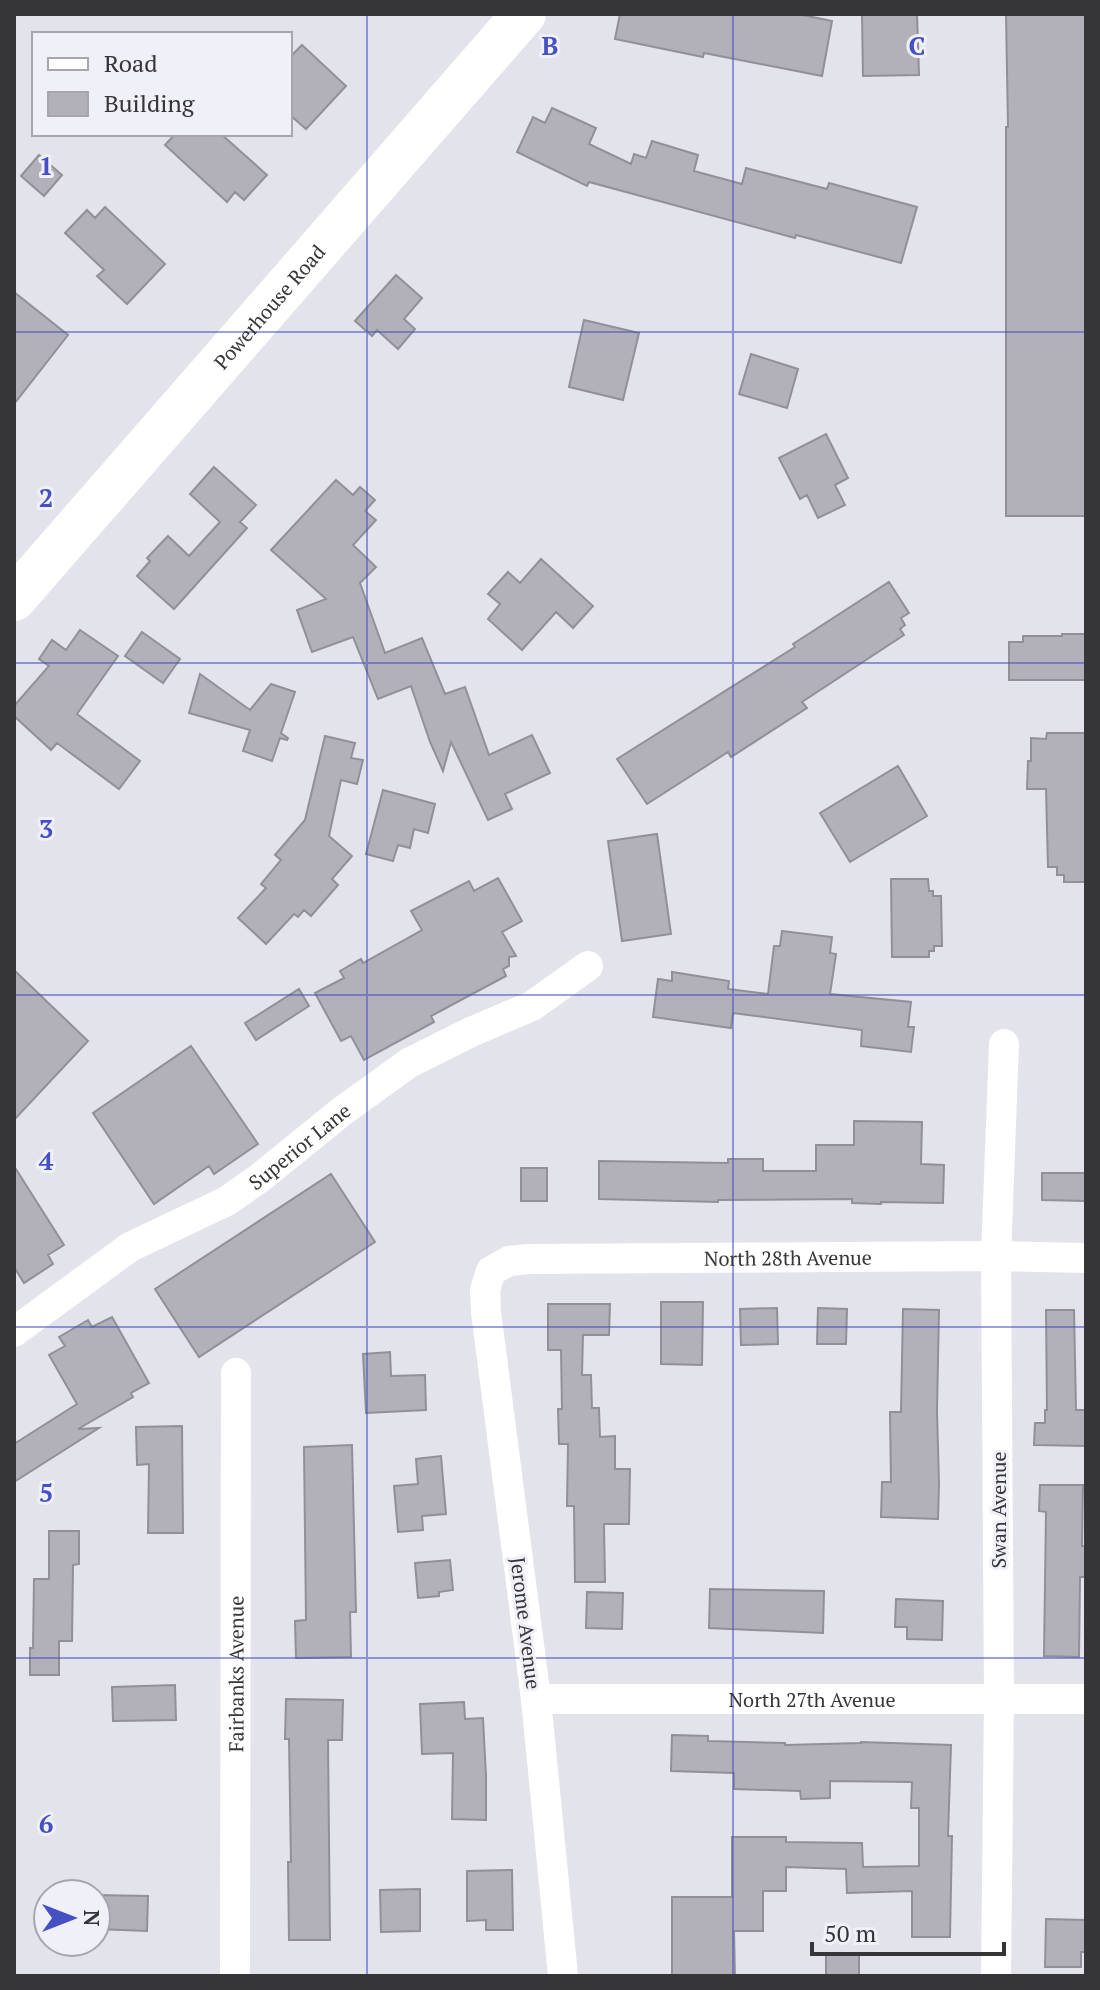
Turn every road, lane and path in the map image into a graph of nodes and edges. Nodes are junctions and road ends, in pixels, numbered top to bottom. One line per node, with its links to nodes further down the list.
1 (524, 14): 2 (street, Powerhouse Road)
2 (14, 599)
3 (588, 966): 8 (street, Superior Lane)
4 (1004, 1044): 5 (street, Swan Avenue)
5 (996, 1256): 6 (street, North 28th Avenue); 7 (street, North 28th Avenue); 11 (street, Swan Avenue)
6 (1086, 1258)
7 (491, 1271): 10 (street, Jerome Avenue)
8 (14, 1332)
9 (236, 1373): 13 (street, Fairbanks Avenue)
10 (536, 1699): 11 (street, North 27th Avenue); 14 (street, Jerome Avenue)
11 (999, 1699): 12 (street, North 27th Avenue); 15 (street, Swan Avenue)
12 (1086, 1699)
13 (235, 1976)
14 (563, 1976)
15 (996, 1976)

